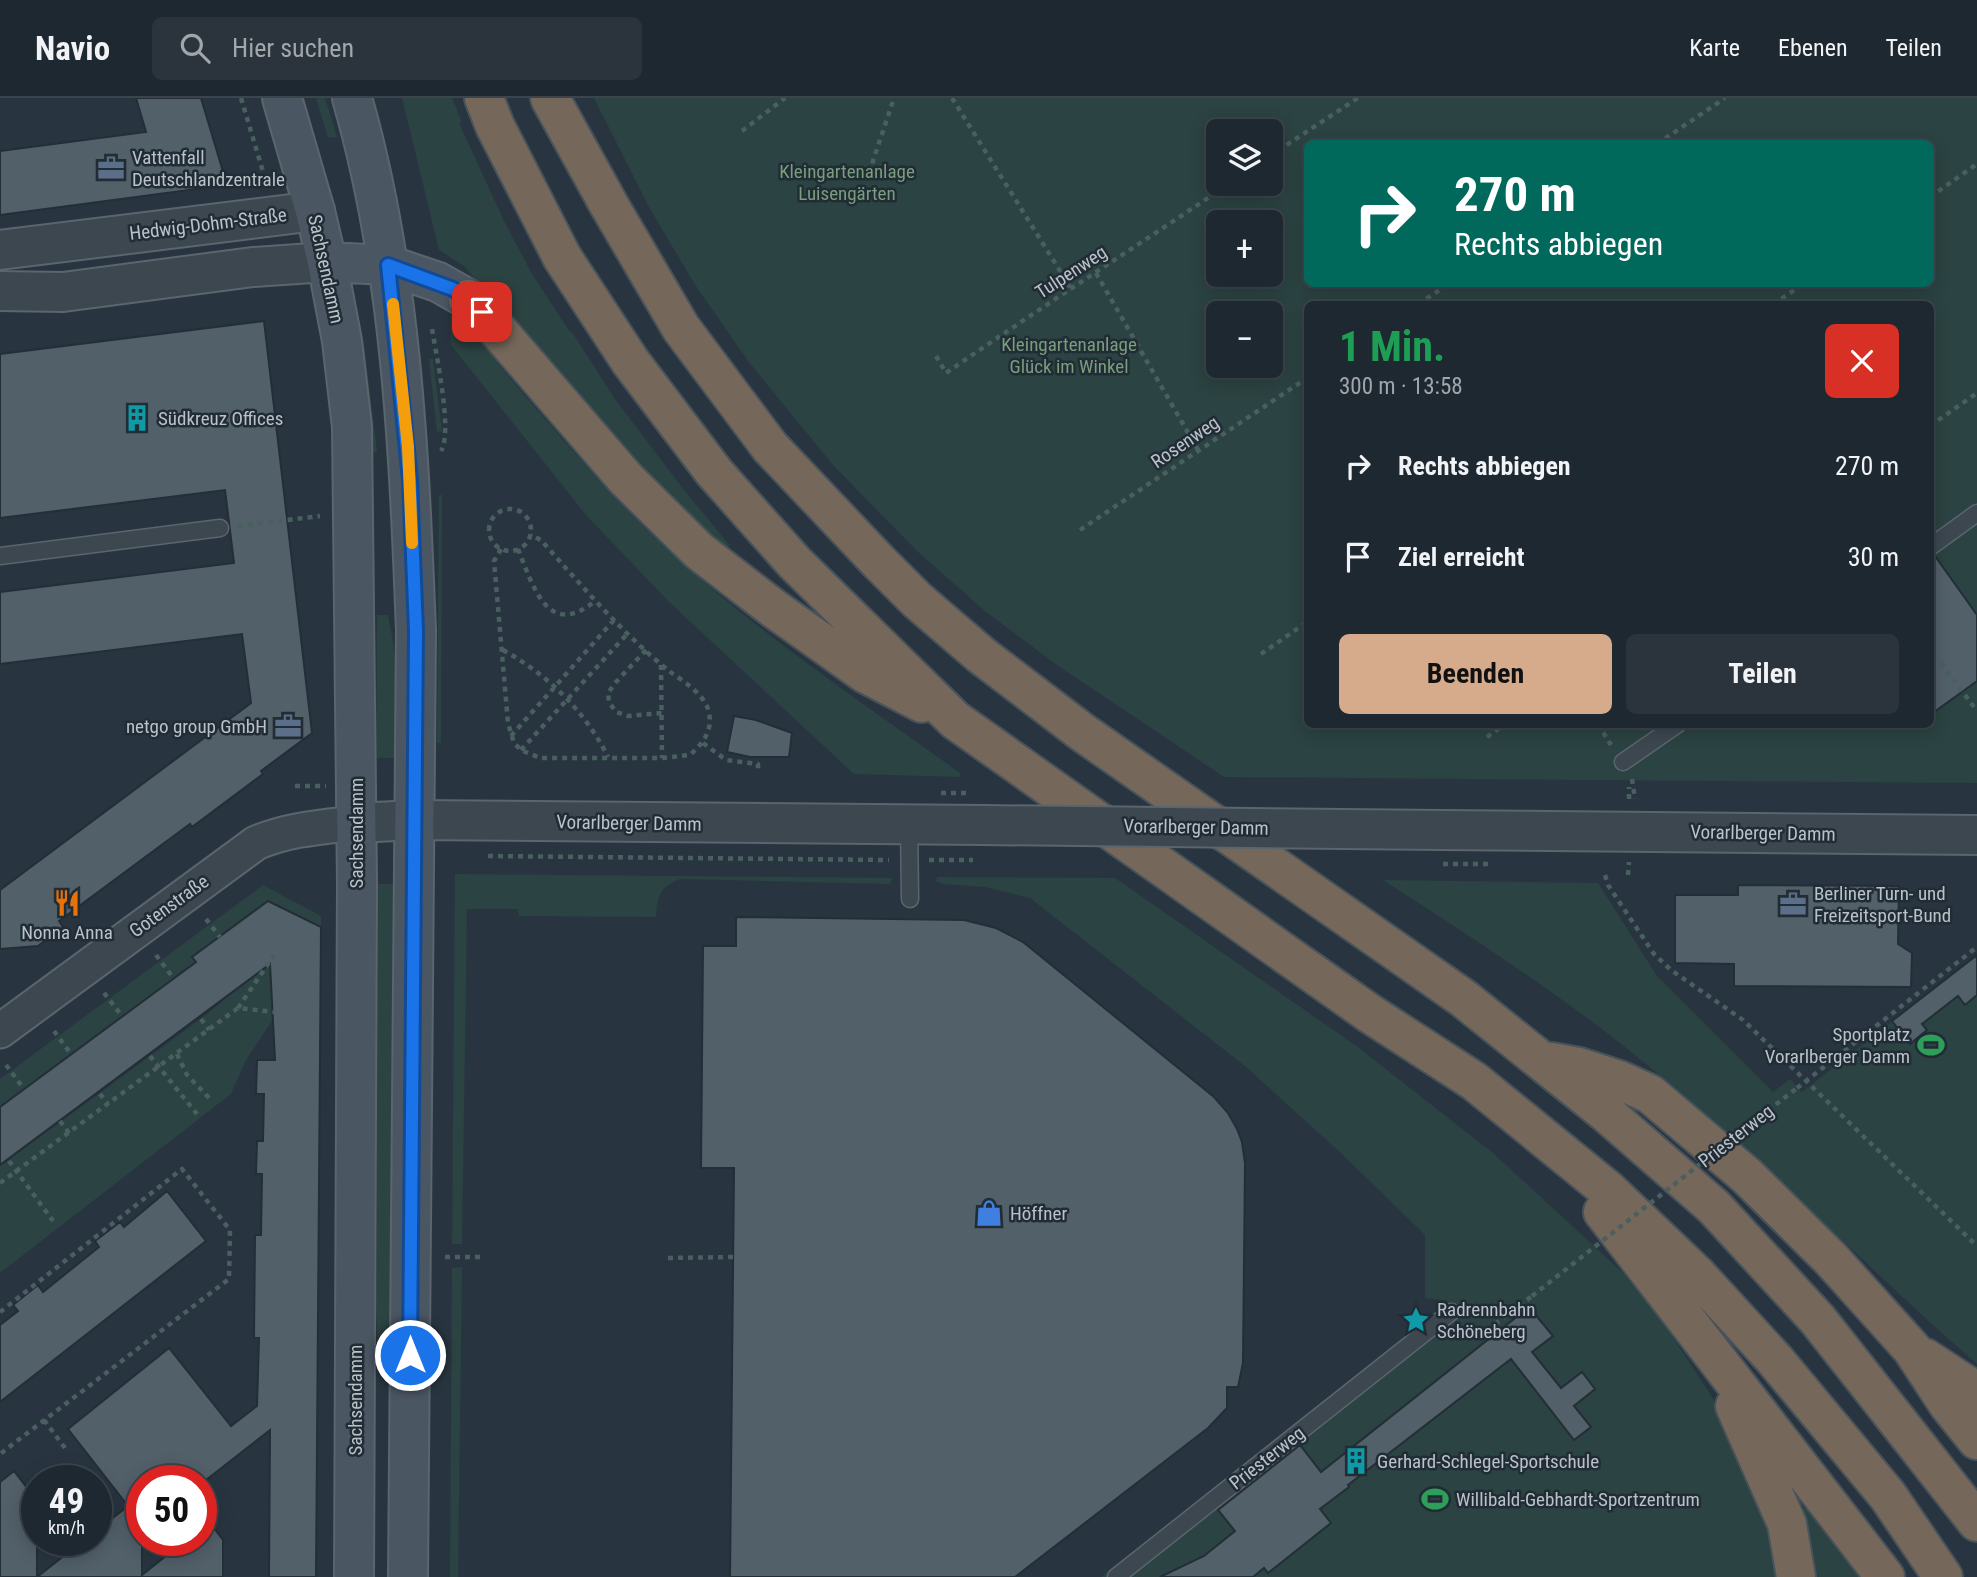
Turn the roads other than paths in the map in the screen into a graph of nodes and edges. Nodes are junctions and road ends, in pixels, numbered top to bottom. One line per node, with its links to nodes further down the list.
1 (282, 98): 5 (main road, Sachsendamm)
2 (352, 98): 8 (main road)
3 (484, 98): 15 (highway)
4 (550, 98): 24 (highway)
5 (315, 211): 6 (street, Hedwig-Dohm-Straße); 7 (main road, Sachsendamm); 8 (main road, Hedwig-Dohm-Straße)
6 (0, 250)
7 (327, 262): 8 (main road); 9 (street); 19 (main road, Sachsendamm)
8 (388, 265): 10 (main road); 18 (main road)
9 (0, 291)
10 (468, 299): 15 (highway)
11 (1977, 513): 13 (lane)
12 (220, 528): 14 (lane)
13 (1934, 544)
14 (0, 555)
15 (955, 720): 25 (highway)
16 (1673, 728): 17 (lane)
17 (1626, 768)
18 (414, 820): 19 (street, Vorarlberger Damm); 21 (street, Vorarlberger Damm); 33 (main road)
19 (357, 823): 23 (street, Gotenstraße); 32 (main road, Sachsendamm)
20 (1977, 835): 21 (street, Vorarlberger Damm, bridge)
21 (909, 842): 22 (lane)
22 (910, 899)
23 (0, 1031)
24 (1542, 1060): 28 (highway); 31 (highway)
25 (1544, 1136): 27 (highway); 37 (highway)
26 (1451, 1312): 34 (lane, Priesterweg)
27 (1711, 1349): 35 (highway); 36 (highway)
28 (1912, 1349): 29 (highway); 30 (highway)
29 (1977, 1392)
30 (1977, 1440)
31 (1977, 1522)
32 (356, 1575)
33 (408, 1577)
34 (1116, 1577)
35 (1796, 1577)
36 (1885, 1577)
37 (1943, 1577)

